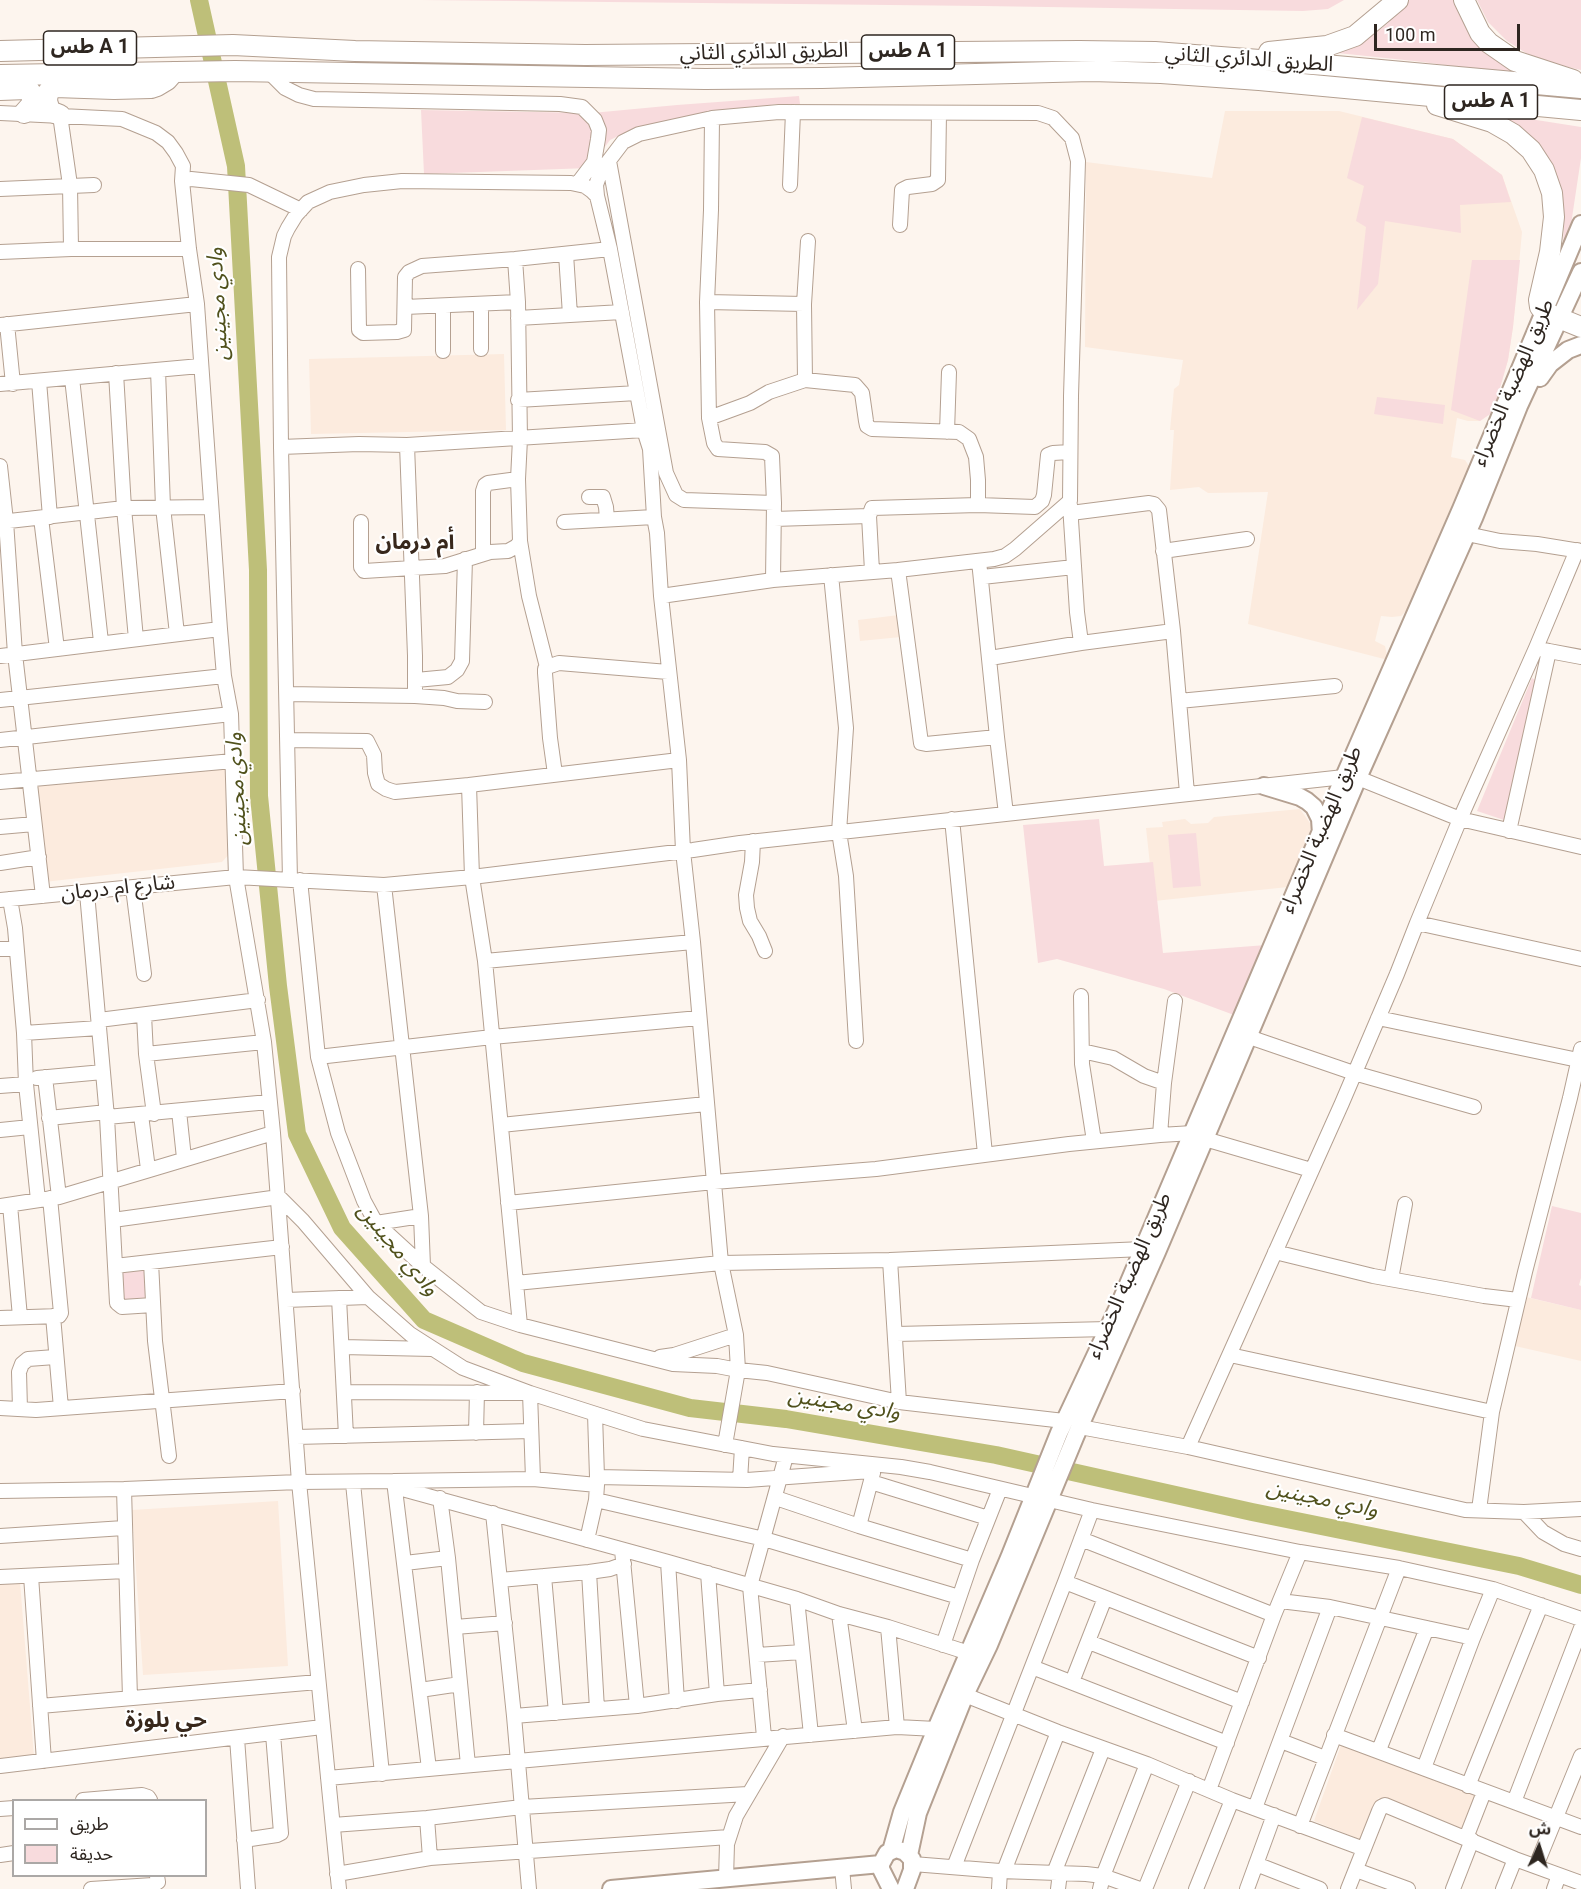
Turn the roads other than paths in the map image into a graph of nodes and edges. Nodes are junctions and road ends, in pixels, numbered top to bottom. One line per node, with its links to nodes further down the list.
1 (1398, 0): 4 (highway)
2 (1464, 0): 8 (highway)
3 (0, 51): 4 (highway, الطريق الدائري الثاني / طس A 1)
4 (1224, 58): 9 (highway, الطريق الدائري الثاني / طس A 1)
5 (268, 71): 6 (highway, الطريق الدائري الثاني / طس A 1); 11 (highway, الطريق الدائري الثاني / طس A 1); 22 (street)
6 (177, 72): 7 (highway, طس A 1); 18 (highway)
7 (0, 75)
8 (1581, 83)
9 (1581, 88)
10 (0, 90): 15 (highway)
11 (1400, 93): 12 (highway, الطريق الدائري الثاني / طس A 1); 49 (highway)
12 (1581, 110)
13 (793, 112): 16 (street); 17 (street); 25 (street)
14 (0, 113): 15 (street)
15 (24, 113): 18 (street)
16 (939, 113): 29 (street); 73 (street)
17 (712, 118): 20 (street); 41 (street)
18 (60, 119): 19 (street); 21 (street); 23 (street)
19 (0, 122)
20 (609, 161): 27 (street); 77 (street)
21 (182, 181): 28 (street); 33 (street)
22 (578, 183): 27 (street); 28 (street)
23 (70, 185): 24 (street); 26 (street); 32 (street)
24 (94, 185)
25 (790, 185)
26 (0, 189)
27 (597, 196): 34 (street)
28 (300, 210): 72 (street)
29 (900, 225)
30 (1581, 225): 49 (main road, طريق الهضبة الخضراء)
31 (808, 241): 44 (street)
32 (72, 249): 33 (street); 35 (street)
33 (189, 249): 42 (street)
34 (610, 249): 36 (street); 47 (street)
35 (0, 252)
36 (566, 254): 37 (street); 48 (street)
37 (515, 259): 40 (street); 46 (street)
38 (358, 269): 46 (street)
39 (1581, 272): 49 (main road, طريق الهضبة الخضراء)
40 (518, 302): 43 (street); 50 (street)
41 (707, 302): 44 (street); 66 (street)
42 (197, 304): 51 (street); 56 (street)
43 (481, 304): 45 (street); 54 (street)
44 (804, 304): 61 (street)
45 (443, 306): 46 (street); 55 (street)
46 (405, 308)
47 (622, 312): 48 (street); 64 (street)
48 (570, 315): 50 (street)
49 (1552, 315): 52 (highway); 67 (main road, طريق الهضبة الخضراء); 139 (main road, طريق الهضبة الخضراء)
50 (518, 318): 65 (street)
51 (4, 324): 63 (street)
52 (1581, 327)
53 (1581, 345): 67 (main road)
54 (481, 349)
55 (443, 351)
56 (200, 366): 57 (street); 80 (street)
57 (158, 370): 59 (street); 79 (street)
58 (950, 372): 69 (street)
59 (116, 373): 60 (street); 82 (street)
60 (72, 378): 62 (street); 83 (street)
61 (805, 380): 66 (street); 69 (street)
62 (39, 381): 63 (street); 85 (street)
63 (6, 384)
64 (637, 393): 65 (street); 68 (street)
65 (518, 400): 70 (street)
66 (709, 418): 77 (street)
67 (1512, 425): 92 (main road, طريق الهضبة الخضراء)
68 (644, 430): 70 (street); 86 (street)
69 (947, 432): 78 (street)
70 (520, 439): 71 (street); 75 (street)
71 (407, 445): 72 (street); 101 (street)
72 (281, 447): 125 (street)
73 (1070, 452): 78 (street); 81 (street)
74 (0, 466): 89 (street)
75 (518, 479): 94 (street); 97 (street)
76 (589, 497): 87 (street)
77 (774, 503): 88 (street)
78 (978, 505): 84 (street)
79 (163, 507): 80 (street); 82 (street); 110 (street)
80 (211, 507): 108 (street)
81 (1071, 507): 96 (street); 99 (street); 100 (street)
82 (124, 508): 83 (street); 111 (street)
83 (87, 513): 85 (street); 112 (street)
84 (869, 516): 88 (street); 103 (street)
85 (45, 517): 89 (street); 114 (street)
86 (654, 517): 87 (street); 107 (street)
87 (607, 519): 91 (street)
88 (774, 519): 106 (street)
89 (3, 522): 116 (street)
90 (361, 522): 101 (street)
91 (564, 522)
92 (1467, 534): 95 (street); 139 (main road, طريق الهضبة الخضراء)
93 (1247, 539): 96 (street)
94 (520, 541): 97 (street); 120 (street)
95 (1579, 550): 115 (street)
96 (1163, 551): 109 (street)
97 (483, 554): 98 (street)
98 (465, 560): 101 (street); 123 (street)
99 (979, 561): 102 (street); 105 (street)
100 (1074, 567): 105 (street); 113 (street)
101 (412, 569): 123 (street)
102 (898, 570): 103 (street); 133 (street)
103 (872, 571): 104 (street)
104 (831, 575): 106 (street); 151 (street)
105 (982, 576): 119 (street)
106 (773, 580): 107 (street)
107 (661, 596): 121 (street)
108 (220, 629): 110 (street); 122 (street)
109 (1173, 632): 113 (street); 129 (street)
110 (177, 634): 111 (street)
111 (136, 639): 112 (street)
112 (101, 642): 114 (street)
113 (1081, 643): 119 (street)
114 (57, 649): 116 (street)
115 (1543, 649): 118 (street); 147 (street); 150 (street)
116 (15, 654): 117 (street); 127 (street)
117 (0, 656)
118 (1581, 657)
119 (990, 658): 133 (street)
120 (547, 667): 121 (street); 138 (street)
121 (668, 672): 136 (street)
122 (224, 676): 127 (street); 131 (street)
123 (416, 680): 126 (street)
124 (1335, 686): 129 (street)
125 (287, 694): 126 (street); 135 (street)
126 (415, 696): 130 (street)
127 (20, 698): 128 (street); 132 (street)
128 (0, 700)
129 (1179, 701): 144 (street)
130 (485, 702)
131 (231, 714): 132 (street); 137 (street)
132 (24, 737): 134 (street); 140 (street)
133 (996, 737): 145 (street)
134 (0, 740)
135 (287, 740): 142 (street); 160 (street)
136 (678, 760): 138 (street); 155 (street)
137 (233, 761): 140 (street); 158 (street)
138 (555, 774): 142 (street)
139 (1351, 778): 143 (street, شارع ام درمان); 147 (street); 152 (main road, طريق الهضبة الخضراء); 183 (main road, طريق الهضبة الخضراء)
140 (29, 780): 141 (street); 148 (street)
141 (0, 782)
142 (469, 785): 159 (street)
143 (1264, 786): 144 (street, شارع ام درمان); 152 (main road)
144 (1187, 793): 145 (street, شارع ام درمان)
145 (1006, 814): 146 (street, شارع ام درمان)
146 (952, 819): 151 (street, شارع ام درمان); 212 (street)
147 (1460, 819): 150 (street); 166 (street)
148 (34, 824): 149 (street); 156 (street)
149 (0, 827)
150 (1509, 831): 154 (street)
151 (839, 832): 153 (street, شارع ام درمان); 184 (street)
152 (1321, 834): 210 (main road, طريق الهضبة الخضراء)
153 (753, 841): 155 (street, شارع ام درمان); 170 (street)
154 (1581, 847)
155 (682, 851): 159 (street, شارع ام درمان); 167 (street)
156 (39, 858): 157 (street); 164 (street)
157 (0, 863)
158 (241, 877): 160 (street, شارع ام درمان); 162 (street, شارع ام درمان); 175 (street)
159 (472, 877): 161 (street, شارع ام درمان); 172 (street)
160 (291, 880): 161 (street, شارع ام درمان); 190 (street)
161 (384, 885): 186 (street)
162 (133, 888): 163 (street, شارع ام درمان); 173 (street)
163 (87, 893): 164 (street, شارع ام درمان); 180 (street)
164 (43, 896): 165 (street, شارع ام درمان)
165 (5, 900): 168 (street)
166 (1417, 923): 171 (street); 179 (street)
167 (693, 942): 172 (street); 178 (street)
168 (16, 949): 169 (street); 181 (street)
169 (0, 950)
170 (765, 951)
171 (1581, 959)
172 (485, 961): 182 (street)
173 (144, 974)
174 (1082, 996): 187 (street)
175 (258, 1000): 177 (street); 185 (street)
176 (1175, 1001): 195 (street)
177 (144, 1015): 180 (street); 188 (street)
178 (699, 1018): 182 (street); 198 (street)
179 (1378, 1018): 189 (street); 192 (street)
180 (99, 1024): 181 (street); 191 (street)
181 (24, 1033): 194 (street)
182 (492, 1037): 186 (street); 204 (street)
183 (1249, 1037): 192 (street); 210 (main road, طريق الهضبة الخضراء)
184 (856, 1041)
185 (264, 1042): 188 (street); 197 (street)
186 (402, 1047): 190 (street); 223 (street)
187 (1082, 1051): 195 (street); 211 (street)
188 (146, 1054): 201 (street)
189 (1580, 1055): 240 (street)
190 (318, 1057): 225 (street)
191 (104, 1072): 193 (street); 202 (street)
192 (1354, 1073): 199 (street); 215 (street)
193 (45, 1077): 194 (street); 203 (street)
194 (26, 1082): 196 (street); 206 (street)
195 (1164, 1083): 209 (street)
196 (0, 1086)
197 (269, 1102): 200 (street); 207 (street)
198 (706, 1104): 204 (street); 217 (street)
199 (1473, 1107)
200 (179, 1112): 201 (street); 213 (street)
201 (148, 1114): 202 (street); 214 (street)
202 (107, 1115): 203 (street); 216 (street)
203 (49, 1118): 208 (street)
204 (501, 1125): 220 (street)
205 (0, 1130): 206 (street)
206 (31, 1131): 208 (street); 219 (street)
207 (273, 1133): 213 (street); 218 (street)
208 (51, 1134): 219 (street)
209 (1160, 1135): 210 (street); 211 (street)
210 (1199, 1136): 215 (street); 227 (main road, طريق الهضبة الخضراء); 242 (main road, طريق الهضبة الخضراء)
211 (1094, 1141): 212 (street)
212 (985, 1154): 217 (street)
213 (184, 1158): 214 (street)
214 (148, 1169): 216 (street)
215 (1311, 1170): 228 (street)
216 (110, 1181): 219 (street); 224 (street)
217 (714, 1182): 220 (street); 232 (street)
218 (279, 1197): 224 (street); 226 (street); 237 (street)
219 (49, 1199): 222 (street); 243 (street)
220 (508, 1203): 236 (street)
221 (1405, 1204): 235 (street)
222 (5, 1205): 230 (street)
223 (421, 1216): 225 (street); 234 (street)
224 (113, 1220): 233 (street)
225 (376, 1223): 234 (street)
226 (282, 1247): 231 (street); 239 (street)
227 (1143, 1249): 229 (street); 242 (main road, طريق الهضبة الخضراء)
228 (1275, 1252): 235 (street); 254 (street)
229 (890, 1260): 232 (street); 249 (street)
230 (7, 1261): 244 (street)
231 (151, 1262): 233 (street); 241 (street)
232 (722, 1263): 236 (street); 250 (street)
233 (115, 1266): 241 (street)
234 (423, 1266): 247 (street)
235 (1391, 1279): 240 (street)
236 (516, 1283): 247 (street)
237 (368, 1297): 238 (street); 245 (street)
238 (339, 1298): 239 (street); 251 (street)
239 (286, 1300): 258 (street)
240 (1518, 1300): 267 (street)
241 (153, 1305): 262 (street)
242 (1126, 1306): 248 (main road, طريق الهضبة الخضراء); 269 (main road, طريق الهضبة الخضراء)
243 (53, 1316): 244 (street); 255 (street)
244 (20, 1317): 246 (street)
245 (391, 1317): 252 (street); 253 (street)
246 (0, 1318)
247 (520, 1325): 256 (street)
248 (1108, 1329): 249 (street); 269 (main road, طريق الهضبة الخضراء)
249 (896, 1334): 263 (street)
250 (735, 1335): 256 (street); 257 (street)
251 (342, 1347): 252 (street); 259 (street)
252 (391, 1347): 253 (street)
253 (434, 1349): 261 (street)
254 (1230, 1355): 267 (street); 275 (street)
255 (56, 1357): 265 (street); 266 (street)
256 (652, 1358): 257 (street)
257 (738, 1371): 263 (street); 274 (street)
258 (292, 1391): 262 (street); 272 (street)
259 (344, 1392): 260 (street); 273 (street)
260 (477, 1392): 261 (street); 271 (street)
261 (530, 1393): 268 (street); 270 (street)
262 (161, 1401): 265 (street); 277 (street)
263 (899, 1402): 269 (street)
264 (0, 1407): 266 (street)
265 (61, 1408): 266 (street)
266 (21, 1409)
267 (1492, 1412): 296 (street)
268 (595, 1414): 274 (street); 283 (street)
269 (1070, 1429): 275 (street); 290 (main road)
270 (531, 1431): 271 (street); 281 (street)
271 (476, 1433): 273 (street)
272 (296, 1437): 273 (street); 284 (street)
273 (346, 1437)
274 (725, 1445): 276 (street)
275 (1188, 1447): 296 (street)
276 (742, 1448): 278 (street); 282 (street)
277 (169, 1456)
278 (786, 1456): 279 (street); 280 (street)
279 (874, 1472): 280 (street); 288 (street); 299 (street); 300 (street)
280 (781, 1478): 282 (street); 292 (street)
281 (533, 1479): 283 (street); 286 (street)
282 (740, 1480): 283 (street)
283 (597, 1481): 293 (street)
284 (299, 1482): 285 (street); 287 (street); 347 (street)
285 (353, 1482): 286 (street); 387 (street)
286 (394, 1484): 291 (street); 312 (street)
287 (124, 1489): 289 (street); 301 (street)
288 (1000, 1489): 290 (street); 299 (street)
289 (0, 1491)
290 (1043, 1495): 295 (street); 343 (main road); 353 (main road)
291 (440, 1498): 298 (street); 309 (street)
292 (776, 1498): 300 (street); 303 (street)
293 (596, 1500): 303 (street); 305 (street)
294 (1581, 1509): 297 (street)
295 (1092, 1510): 304 (street); 307 (street)
296 (1479, 1510): 297 (street)
297 (1524, 1512): 306 (street)
298 (493, 1513): 305 (street); 320 (street)
299 (987, 1518): 310 (street)
300 (859, 1526): 310 (street)
301 (124, 1528): 302 (street); 314 (street)
302 (0, 1536)
303 (764, 1539): 322 (street); 324 (street)
304 (1081, 1539): 321 (street); 331 (street)
305 (587, 1540): 308 (street)
306 (1581, 1549)
307 (1300, 1552): 313 (street); 327 (street)
308 (623, 1557): 311 (street); 315 (street); 358 (street)
309 (448, 1558): 312 (street); 335 (street)
310 (972, 1560): 324 (street)
311 (668, 1562): 316 (street); 355 (street)
312 (405, 1563): 350 (street)
313 (1399, 1568): 323 (street); 332 (street)
314 (126, 1571): 317 (street); 354 (street)
315 (589, 1572): 318 (street); 359 (street)
316 (708, 1573): 322 (street); 352 (street)
317 (31, 1576): 319 (street); 357 (street)
318 (544, 1576): 320 (street); 360 (street)
319 (0, 1577)
320 (500, 1580): 334 (street)
321 (1065, 1582): 325 (street); 346 (street)
322 (750, 1586): 326 (street); 344 (street)
323 (1493, 1589): 328 (street); 339 (street)
324 (959, 1597): 341 (street)
325 (1105, 1598): 340 (street); 345 (street)
326 (797, 1599): 330 (street); 342 (street)
327 (1280, 1601): 329 (street); 331 (street)
328 (1540, 1605): 333 (street); 390 (street)
329 (1330, 1607): 332 (street); 374 (street)
330 (838, 1614): 336 (street); 366 (street)
331 (1274, 1616): 345 (street)
332 (1381, 1618): 337 (street); 369 (street)
333 (1581, 1619)
334 (504, 1623): 335 (street); 362 (street)
335 (455, 1627): 349 (street)
336 (888, 1627): 341 (street); 363 (street)
337 (1427, 1628): 339 (street); 377 (street)
338 (1581, 1628): 397 (street)
339 (1473, 1638): 385 (street)
340 (1089, 1642): 348 (street); 356 (street)
341 (943, 1645): 343 (street)
342 (802, 1652): 344 (street); 370 (street)
343 (969, 1653): 365 (main road)
344 (757, 1655): 351 (street)
345 (1259, 1658): 356 (street)
346 (1032, 1666): 348 (street); 361 (street)
347 (318, 1682): 354 (street); 364 (street)
348 (1072, 1682): 375 (street)
349 (460, 1684): 350 (street); 383 (street)
350 (420, 1690): 386 (street)
351 (760, 1690): 352 (street); 372 (street)
352 (717, 1694): 355 (street)
353 (965, 1695): 361 (street); 419 (main road)
354 (130, 1698): 357 (street)
355 (677, 1701): 358 (street)
356 (1242, 1702): 375 (street)
357 (39, 1706): 381 (street)
358 (637, 1706): 359 (street)
359 (597, 1709): 360 (street)
360 (556, 1713): 362 (street)
361 (1014, 1715): 367 (street); 415 (street)
362 (514, 1716): 380 (street)
363 (897, 1726): 365 (street); 366 (street)
364 (322, 1727): 368 (street); 388 (street)
365 (936, 1729): 417 (main road)
366 (855, 1731): 370 (street)
367 (1058, 1732): 376 (street); 420 (street)
368 (273, 1734): 373 (street); 408 (street)
369 (1334, 1734): 377 (street); 379 (street)
370 (811, 1735): 371 (street)
371 (783, 1736): 372 (street); 393 (street)
372 (764, 1737): 380 (street)
373 (237, 1738): 381 (street); 408 (street)
374 (1281, 1741): 379 (street); 399 (street)
375 (1227, 1743): 391 (street)
376 (1102, 1749): 382 (street); 421 (street)
377 (1379, 1750): 385 (street)
378 (1581, 1756): 402 (street)
379 (1325, 1758): 404 (street)
380 (518, 1760): 383 (street); 398 (street)
381 (44, 1761): 384 (street)
382 (1147, 1764): 389 (street); 426 (street)
383 (468, 1765): 386 (street)
384 (0, 1766)
385 (1424, 1768): 390 (street)
386 (429, 1769): 387 (street)
387 (382, 1774): 388 (street)
388 (328, 1778): 403 (street)
389 (1189, 1781): 391 (street); 440 (street)
390 (1468, 1786): 392 (street)
391 (1209, 1790): 396 (street)
392 (1484, 1792): 397 (street); 407 (street)
393 (748, 1794): 398 (street); 406 (street)
394 (148, 1798): 395 (street)
395 (116, 1799)
396 (1232, 1800): 399 (street); 441 (street)
397 (1514, 1802): 402 (street)
398 (522, 1807): 401 (street); 410 (street)
399 (1256, 1808): 400 (street)
400 (1274, 1815): 404 (street); 413 (street)
401 (427, 1818): 403 (street); 411 (street)
402 (1554, 1818): 405 (street); 414 (street)
403 (333, 1825): 422 (street)
404 (1300, 1826): 409 (street)
405 (1581, 1827)
406 (729, 1837): 410 (street); 425 (street)
407 (1469, 1839): 409 (street); 412 (street); 445 (street)
408 (244, 1840): 432 (street)
409 (1364, 1849): 418 (street)
410 (527, 1852): 411 (street); 434 (street)
411 (430, 1858): 422 (street)
412 (1515, 1858): 414 (street); 446 (street)
413 (1256, 1864): 428 (street); 442 (street)
414 (1536, 1866): 423 (street)
415 (954, 1867): 419 (street); 420 (street)
416 (842, 1868): 417 (main road); 425 (main road); 436 (street)
417 (887, 1869): 419 (main road); 419 (main road)
418 (1356, 1870): 430 (street); 444 (street)
419 (909, 1871)
420 (1002, 1871): 421 (street); 437 (street)
421 (1057, 1873): 426 (street); 438 (street)
422 (337, 1874): 433 (street)
423 (1559, 1875): 427 (street); 447 (street)
424 (157, 1877): 431 (street)
425 (726, 1879): 429 (main road)
426 (1102, 1883): 439 (street)
427 (1581, 1883)
428 (1299, 1885): 443 (street)
429 (673, 1886): 435 (main road)
430 (1405, 1888)
431 (91, 1889)
432 (248, 1889)
433 (339, 1889)
434 (529, 1889)
435 (611, 1889)
436 (844, 1889)
437 (999, 1889)
438 (1058, 1889)
439 (1140, 1889)
440 (1145, 1889)
441 (1196, 1889)
442 (1247, 1889)
443 (1320, 1889)
444 (1348, 1889)
445 (1453, 1889)
446 (1503, 1889)
447 (1554, 1889)

